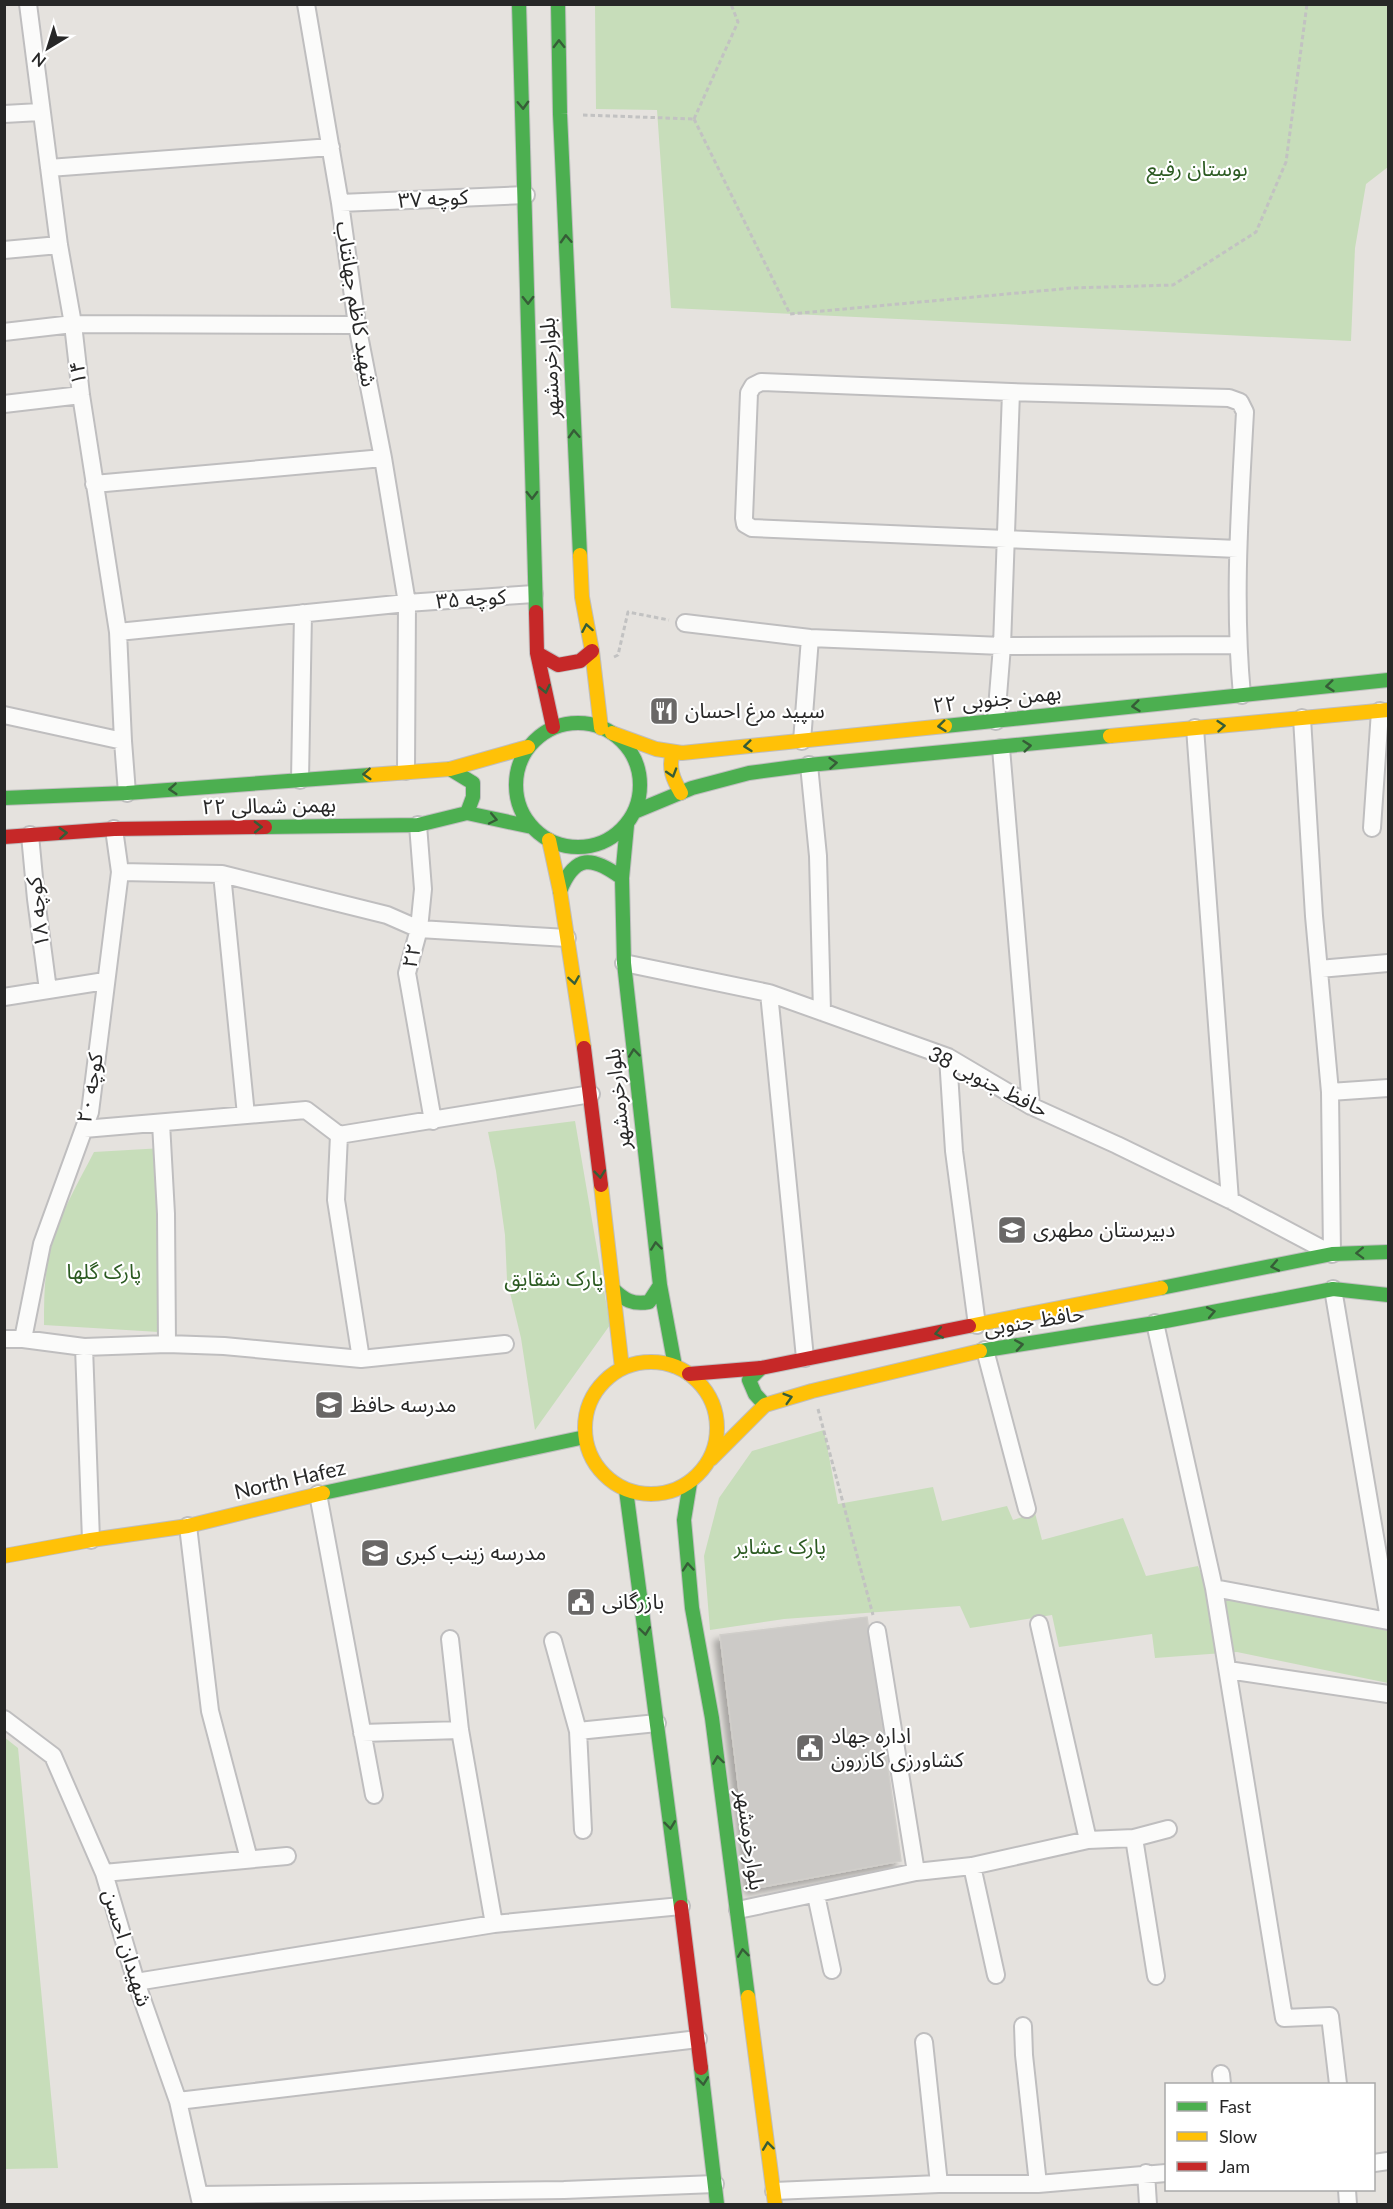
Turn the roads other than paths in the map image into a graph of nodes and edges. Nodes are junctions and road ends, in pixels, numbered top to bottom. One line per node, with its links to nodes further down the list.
1 (28, 4): 5 (street, ۱۴)
2 (306, 4): 7 (street, شهید کاظم جهانتاب)
3 (519, 4): 9 (main road, بلوارخرمشهر, one-way to 9)
4 (558, 4): 32 (main road, بلوارخرمشهر, one-way to 4)
5 (40, 112): 6 (street); 8 (street, ۱۴)
6 (4, 114)
7 (331, 147): 8 (street); 10 (street, شهید کاظم جهانتاب)
8 (49, 168): 11 (street, ۱۴)
9 (526, 195): 10 (street, کوچه ۳۷); 23 (main road, بلوارخرمشهر, one-way to 23)
10 (340, 203): 14 (street, شهید کاظم جهانتاب)
11 (59, 245): 12 (street); 13 (street, ۱۴)
12 (4, 250)
13 (73, 324): 14 (street); 15 (street); 17 (street, ۱۴)
14 (357, 326): 19 (street, شهید کاظم جهانتاب)
15 (4, 332)
16 (1011, 392): 21 (street); 21 (street); 22 (street)
17 (81, 395): 18 (street); 20 (street, ۱۴)
18 (4, 404)
19 (383, 458): 20 (street); 24 (street, شهید کاظم جهانتاب)
20 (94, 484): 27 (street, ۱۴)
21 (1006, 540): 22 (street); 30 (street)
22 (1238, 549): 29 (street)
23 (534, 594): 24 (street, کوچه ۳۵); 31 (main road, بلوارخرمشهر)
24 (407, 603): 25 (street, کوچه ۳۵); 49 (street, شهید کاظم جهانتاب)
25 (303, 614): 27 (street, کوچه ۳۵); 50 (street)
26 (685, 623): 28 (street)
27 (118, 632): 42 (street, ۱۴)
28 (810, 638): 30 (street); 43 (street)
29 (1238, 645): 30 (street); 34 (street)
30 (1002, 646): 38 (street)
31 (537, 653): 32 (main road); 39 (main road, بلوارخرمشهر, one-way to 39)
32 (593, 658): 41 (main road, بلوارخرمشهر)
33 (1389, 680): 34 (main road, ۲۲ بهمن جنوبی, one-way to 34)
34 (1242, 695): 38 (main road, ۲۲ بهمن جنوبی, one-way to 38)
35 (1384, 711): 37 (main road); 59 (street)
36 (4, 715): 42 (street)
37 (1302, 718): 40 (main road, one-way to 37); 72 (street)
38 (996, 721): 43 (main road, ۲۲ بهمن جنوبی, one-way to 43)
39 (553, 727): 41 (main road); 44 (main road)
40 (1195, 728): 45 (main road, one-way to 40); 88 (street)
41 (607, 730): 46 (main road, ۲۲ بهمن جنوبی); 54 (main road)
42 (123, 741): 51 (street, ۱۴)
43 (802, 741): 46 (main road, ۲۲ بهمن جنوبی, one-way to 46)
44 (528, 747): 48 (main road, ۲۲ بهمن شمالی); 58 (main road)
45 (1001, 748): 47 (main road, one-way to 45); 82 (street)
46 (673, 752): 52 (main road, one-way to 52)
47 (809, 765): 52 (main road); 77 (street)
48 (450, 769): 49 (main road, ۲۲ بهمن شمالی); 55 (main road)
49 (406, 771): 50 (main road, ۲۲ بهمن شمالی, one-way to 50)
50 (300, 780): 51 (main road, ۲۲ بهمن شمالی, one-way to 51)
51 (127, 793): 53 (main road, ۲۲ بهمن شمالی)
52 (681, 793): 54 (main road)
53 (4, 798)
54 (634, 812): 57 (main road)
55 (467, 813): 56 (main road, ۲۲ بهمن شمالی); 58 (main road, ۲۲ بهمن شمالی, one-way to 58)
56 (418, 825): 60 (main road, ۲۲ بهمن شمالی, one-way to 56); 68 (street, ۲۲)
57 (627, 825): 63 (main road); 66 (main road, بلوارخرمشهر)
58 (532, 827): 63 (main road)
59 (1372, 828)
60 (114, 829): 61 (main road, ۲۲ بهمن شمالی, one-way to 60); 64 (street, کوچه ۲۰)
61 (30, 835): 62 (main road, ۲۲ بهمن شمالی); 74 (street, کوچه ۱۸)
62 (4, 837)
63 (549, 840): 67 (main road, بلوارخرمشهر)
64 (120, 872): 65 (street); 73 (street, کوچه ۲۰)
65 (222, 874): 68 (street); 83 (street)
66 (622, 878): 67 (main road); 70 (main road, بلوارخرمشهر)
67 (560, 891): 69 (main road, بلوارخرمشهر)
68 (419, 929): 69 (street); 84 (street, ۲۲)
69 (567, 938): 81 (main road, بلوارخرمشهر, one-way to 81)
70 (624, 963): 75 (street, حافظ جنوبی 38); 91 (main road, بلوارخرمشهر, one-way to 70)
71 (1389, 963): 72 (street)
72 (1319, 969): 80 (street)
73 (105, 981): 74 (street); 86 (street, کوچه ۲۰)
74 (48, 990): 76 (street)
75 (769, 993): 77 (street, حافظ جنوبی 38); 103 (street)
76 (4, 997)
77 (822, 1012): 78 (street, حافظ جنوبی 38)
78 (948, 1057): 82 (street, حافظ جنوبی 38); 96 (street)
79 (1389, 1088): 80 (street)
80 (1330, 1092): 90 (street)
81 (591, 1094): 84 (street); 92 (main road, بلوارخرمشهر, one-way to 92)
82 (1031, 1106): 88 (street, حافظ جنوبی 38)
83 (246, 1115): 85 (street); 87 (street)
84 (433, 1121): 87 (street)
85 (161, 1123): 86 (street); 99 (street)
86 (84, 1129): 98 (street, کوچه ۲۰)
87 (339, 1135): 104 (street)
88 (1230, 1200): 90 (street, حافظ جنوبی 38)
89 (1389, 1252): 90 (main road, حافظ جنوبی, one-way to 90)
90 (1332, 1254): 96 (main road, حافظ جنوبی, one-way to 96)
91 (660, 1286): 92 (main road); 105 (main road, بلوارخرمشهر)
92 (613, 1289): 106 (main road, بلوارخرمشهر)
93 (1333, 1289): 94 (main road, حافظ جنوبی); 95 (main road, حافظ جنوبی, one-way to 93); 122 (street)
94 (1389, 1295)
95 (1155, 1323): 102 (main road, حافظ جنوبی, one-way to 95); 121 (street)
96 (976, 1325): 103 (main road, حافظ جنوبی, one-way to 103)
97 (4, 1339): 98 (street)
98 (23, 1339): 101 (street)
99 (167, 1344): 101 (street); 104 (street)
100 (505, 1344): 104 (street)
101 (84, 1347): 119 (street)
102 (985, 1350): 109 (main road, حافظ جنوبی, one-way to 102); 115 (street)
103 (805, 1358): 107 (main road, حافظ جنوبی)
104 (361, 1359)
105 (675, 1366): 106 (main road); 108 (main road)
106 (622, 1368): 110 (main road)
107 (761, 1368): 108 (main road, حافظ جنوبی); 109 (main road)
108 (689, 1374): 111 (main road)
109 (765, 1405): 111 (main road, حافظ جنوبی)
110 (585, 1437): 113 (main road); 114 (main road, North Hafez)
111 (711, 1459): 112 (main road)
112 (690, 1483): 113 (main road); 147 (main road, بلوارخرمشهر, one-way to 112)
113 (626, 1490): 118 (main road)
114 (318, 1494): 117 (main road, North Hafez); 134 (street)
115 (1027, 1509)
116 (641, 1515): 118 (main road)
117 (188, 1526): 119 (main road, North Hafez); 141 (street)
118 (631, 1530): 131 (main road, one-way to 131)
119 (92, 1540): 120 (main road, North Hafez)
120 (4, 1556)
121 (1214, 1588): 123 (street); 128 (street)
122 (1389, 1613)
123 (1389, 1621)
124 (1039, 1624): 139 (street)
125 (877, 1631): 143 (street)
126 (450, 1639): 132 (street)
127 (552, 1641): 133 (street)
128 (1228, 1670): 129 (street); 156 (street)
129 (1389, 1694)
130 (4, 1719): 144 (street, شهیدان احسن)
131 (657, 1723): 133 (street); 146 (main road, one-way to 146)
132 (460, 1730): 134 (street); 148 (street)
133 (578, 1731): 137 (street)
134 (362, 1733): 135 (street)
135 (374, 1795)
136 (1168, 1829): 138 (street)
137 (583, 1830)
138 (1134, 1839): 139 (street); 151 (street)
139 (1088, 1840): 142 (street)
140 (287, 1856): 141 (street)
141 (249, 1859): 144 (street)
142 (972, 1866): 143 (street); 150 (street)
143 (916, 1872): 145 (street)
144 (104, 1873): 152 (street, شهیدان احسن)
145 (816, 1895): 147 (street); 149 (street)
146 (681, 1906): 148 (street); 154 (main road)
147 (738, 1910): 163 (main road, بلوارخرمشهر, one-way to 147)
148 (494, 1924): 152 (street)
149 (832, 1970)
150 (996, 1975)
151 (1156, 1976)
152 (136, 1982): 157 (street, شهیدان احسن)
153 (1023, 2026): 162 (street)
154 (698, 2039): 157 (street); 160 (main road, one-way to 160)
155 (924, 2042): 161 (street)
156 (1338, 2083)
157 (178, 2101): 164 (street, شهیدان احسن)
158 (1146, 2173): 159 (street); 162 (street); 166 (street)
159 (1165, 2173)
160 (715, 2184): 164 (street); 165 (main road)
161 (939, 2184): 162 (street); 163 (street)
162 (1038, 2184)
163 (775, 2198)
164 (200, 2200)
165 (717, 2205)
166 (1148, 2205)

